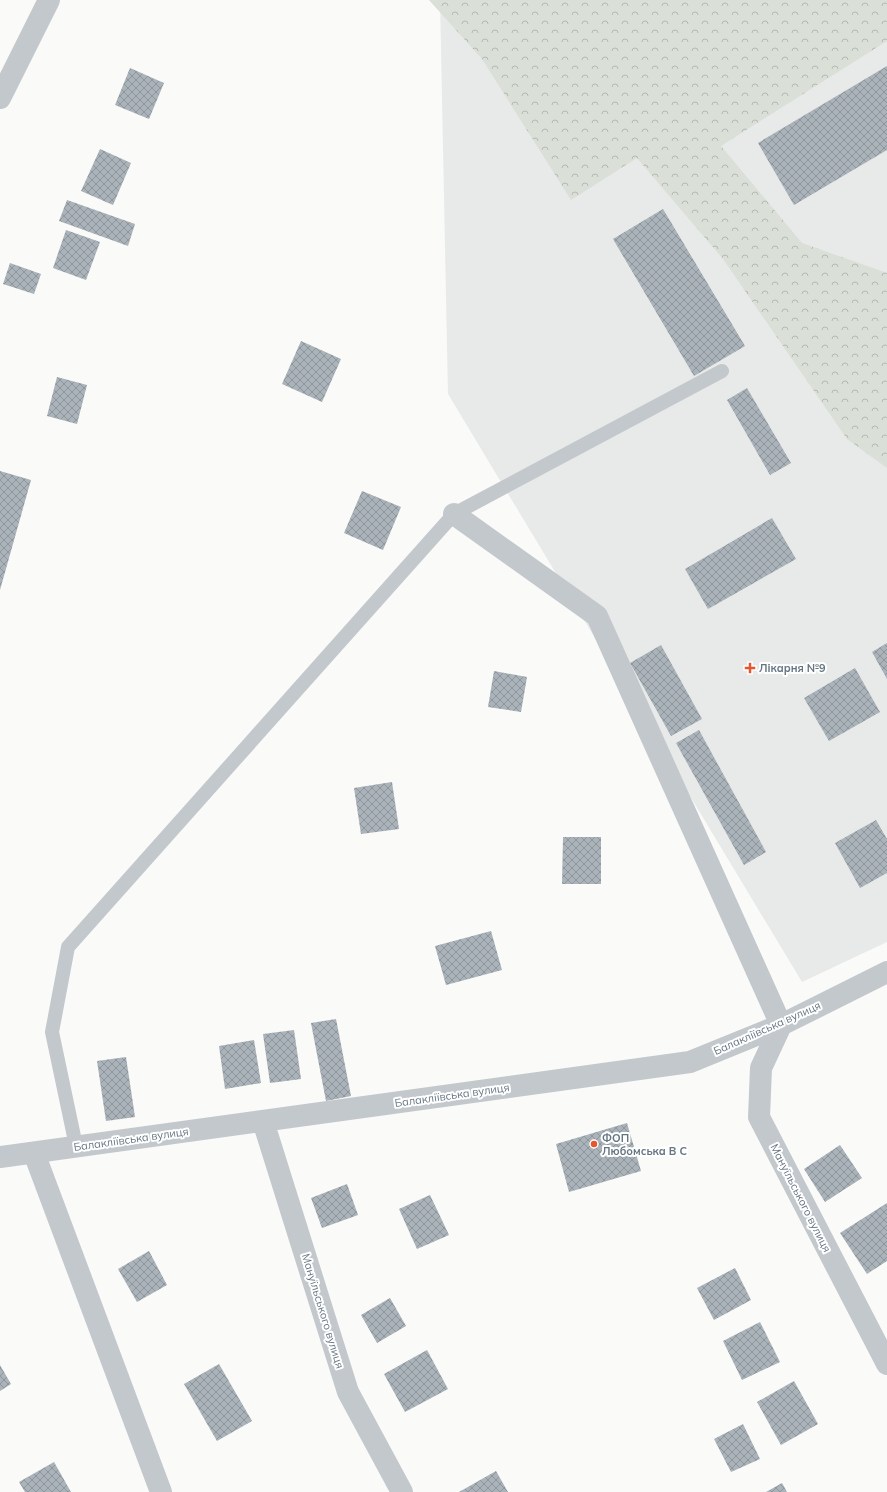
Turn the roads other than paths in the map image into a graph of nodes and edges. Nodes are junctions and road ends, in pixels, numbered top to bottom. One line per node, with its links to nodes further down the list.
1 (49, 0): 2 (street)
2 (0, 98)
3 (722, 371): 4 (lane)
4 (454, 514): 6 (street); 8 (lane)
5 (887, 972): 6 (street, Балакліївська вулиця)
6 (781, 1025): 7 (street, Балакліївська вулиця); 11 (street, Мануїльського вулиця)
7 (263, 1121): 8 (street, Балакліївська вулиця); 13 (street, Мануїльського вулиця)
8 (76, 1146): 9 (street, Балакліївська вулиця)
9 (34, 1153): 10 (street, Балакліївська вулиця); 12 (street)
10 (0, 1157)
11 (887, 1364)
12 (161, 1492)
13 (402, 1492)

